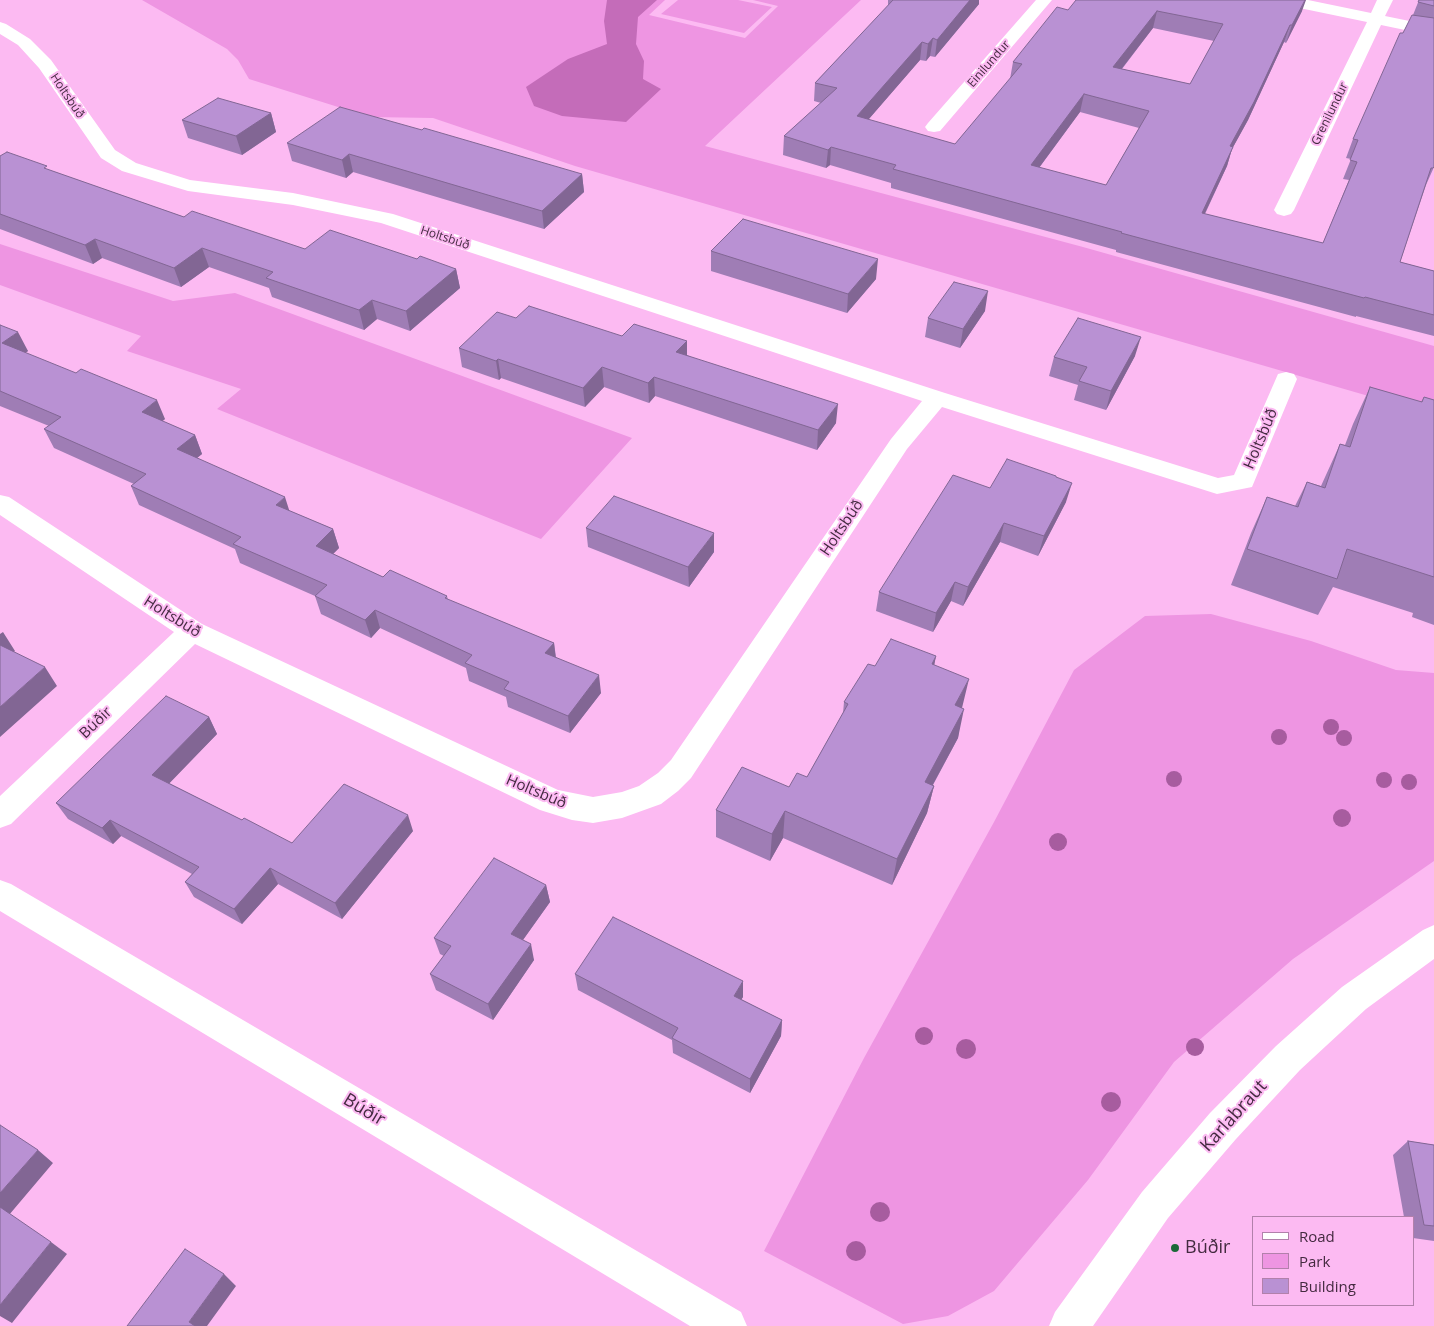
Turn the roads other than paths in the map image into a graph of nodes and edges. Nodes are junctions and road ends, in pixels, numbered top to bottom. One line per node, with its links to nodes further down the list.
1 (1044, 0): 7 (street, Einilundur)
2 (1285, 0): 4 (street)
3 (1385, 0): 4 (street, Grenilundur)
4 (1376, 19): 6 (street); 8 (street, Grenilundur)
5 (0, 27): 10 (street, Holtsbúð)
6 (1434, 31)
7 (934, 127)
8 (1284, 210)
9 (1286, 379): 10 (street, Holtsbúð)
10 (937, 398): 12 (street, Holtsbúð)
11 (0, 503): 12 (street, Holtsbúð)
12 (192, 632): 13 (street, Búðir)
13 (0, 815)
14 (0, 894): 16 (street, Búðir)
15 (1434, 940): 17 (street, Karlabraut)
16 (727, 1326)
17 (1069, 1326)

